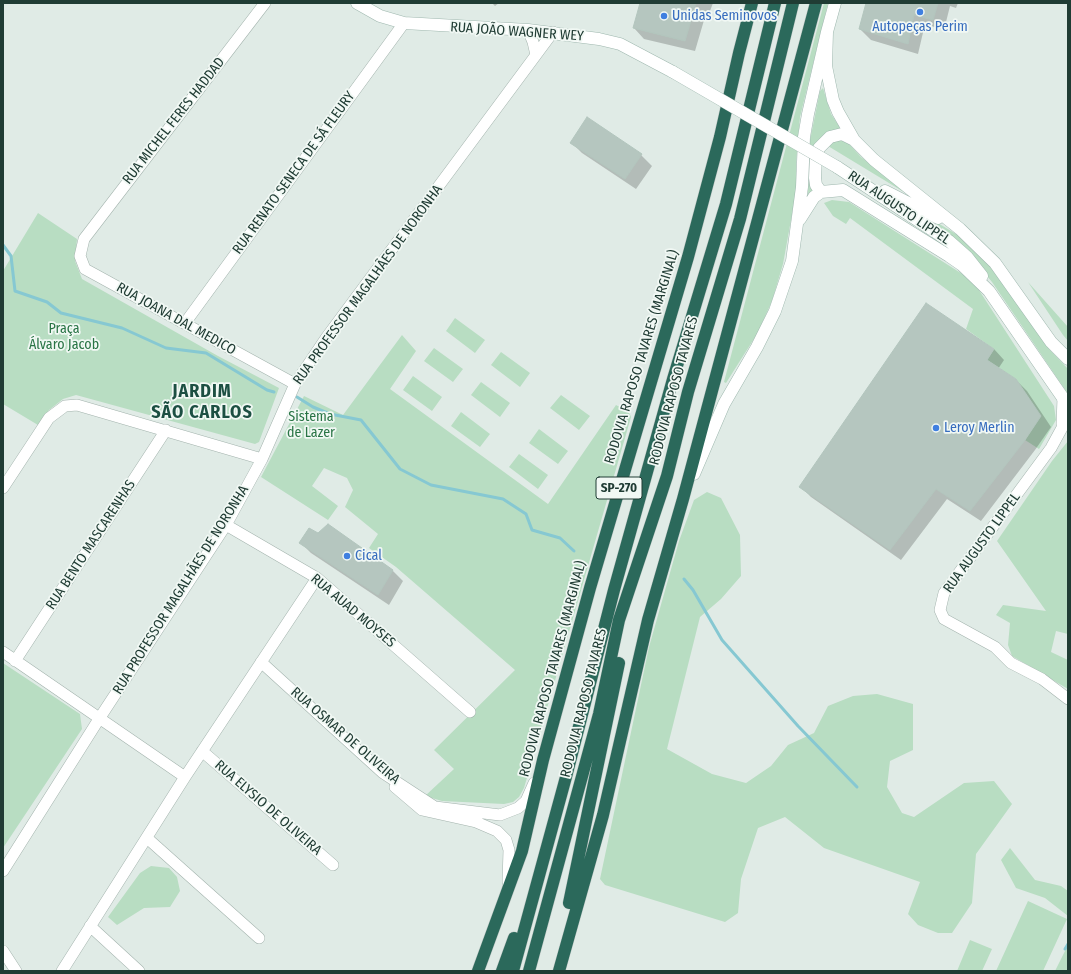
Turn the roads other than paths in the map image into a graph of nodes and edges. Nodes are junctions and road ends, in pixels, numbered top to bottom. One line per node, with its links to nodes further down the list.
1 (265, 3): 18 (street, RUA MICHEL FERES HADDAD)
2 (357, 3): 8 (main road, RUA JOÃO WAGNER WEY)
3 (752, 3): 41 (highway, RODOVIA RAPOSO TAVARES (MARGINAL) / SP-270)
4 (775, 3): 45 (highway, RODOVIA RAPOSO TAVARES / SP-270)
5 (793, 3): 33 (highway, RODOVIA RAPOSO TAVARES / SP-270)
6 (816, 3): 30 (highway)
7 (835, 3): 11 (main road, RUA AUGUSTO LIPPEL)
8 (404, 23): 9 (main road, RUA JOÃO WAGNER WEY); 20 (street, RUA RENATO SENECA DE SÁ FLEURY)
9 (528, 30): 10 (main road, RUA JOÃO WAGNER WEY); 12 (street)
10 (553, 32): 12 (street, RUA PROFESSOR MAGALHÃES DE NORONHA); 14 (main road, RUA JOÃO WAGNER WEY, bridge)
11 (827, 32): 13 (main road, RUA AUGUSTO LIPPEL); 16 (main road)
12 (536, 56): 22 (street, RUA PROFESSOR MAGALHÃES DE NORONHA)
13 (854, 140): 15 (main road); 17 (main road, RUA AUGUSTO LIPPEL)
14 (840, 169): 17 (main road, RUA AUGUSTO LIPPEL); 19 (main road, RUA AUGUSTO LIPPEL)
15 (821, 192): 16 (main road); 19 (main road, RUA AUGUSTO LIPPEL)
16 (797, 224): 30 (main road)
17 (960, 229): 21 (main road, RUA AUGUSTO LIPPEL)
18 (84, 239): 20 (street, RUA JOANA DAL MEDICO)
19 (989, 291): 23 (main road, RUA AUGUSTO LIPPEL)
20 (185, 323): 22 (street, RUA JOANA DAL MEDICO)
21 (1068, 359)
22 (295, 384): 28 (street, RUA PROFESSOR MAGALHÃES DE NORONHA)
23 (1065, 399): 27 (street, RUA AUGUSTO LIPPEL)
24 (1068, 417): 27 (street, RUA AUGUSTO LIPPEL)
25 (166, 430): 28 (street); 29 (street); 35 (street, RUA BENTO MASCARENHAS)
26 (1068, 432): 27 (street, RUA AUGUSTO LIPPEL)
27 (1051, 448): 37 (street, RUA AUGUSTO LIPPEL)
28 (262, 459): 31 (street, RUA PROFESSOR MAGALHÃES DE NORONHA)
29 (3, 488)
30 (683, 499): 60 (highway)
31 (226, 525): 32 (street, RUA AUAD MOYSES); 39 (street, RUA PROFESSOR MAGALHÃES DE NORONHA)
32 (317, 578): 36 (street); 38 (street, RUA AUAD MOYSES)
33 (629, 588): 58 (highway, RODOVIA RAPOSO TAVARES / SP-270); 59 (highway)
34 (3, 652): 35 (street)
35 (16, 660): 39 (street)
36 (261, 662): 40 (street); 42 (street, RUA OSMAR DE OLIVEIRA)
37 (1068, 698)
38 (470, 712)
39 (99, 719): 43 (street); 47 (street, RUA PROFESSOR MAGALHÃES DE NORONHA)
40 (202, 751): 43 (street); 46 (street, RUA ELYSIO DE OLIVEIRA)
41 (543, 760): 42 (street, RUA OSMAR DE OLIVEIRA); 48 (highway, RODOVIA RAPOSO TAVARES (MARGINAL) / SP-270)
42 (383, 773): 48 (street)
43 (185, 777): 44 (street)
44 (147, 838): 49 (street); 50 (street)
45 (544, 856): 56 (highway); 57 (highway, RODOVIA RAPOSO TAVARES / SP-270)
46 (333, 865)
47 (3, 871)
48 (507, 888): 55 (highway, RODOVIA RAPOSO TAVARES (MARGINAL) / SP-270)
49 (90, 926): 53 (street); 54 (street)
50 (259, 938)
51 (3, 951): 52 (street)
52 (16, 971)
53 (62, 971)
54 (139, 971)
55 (478, 971)
56 (502, 971)
57 (513, 971)
58 (530, 971)
59 (555, 971)
60 (559, 971)

